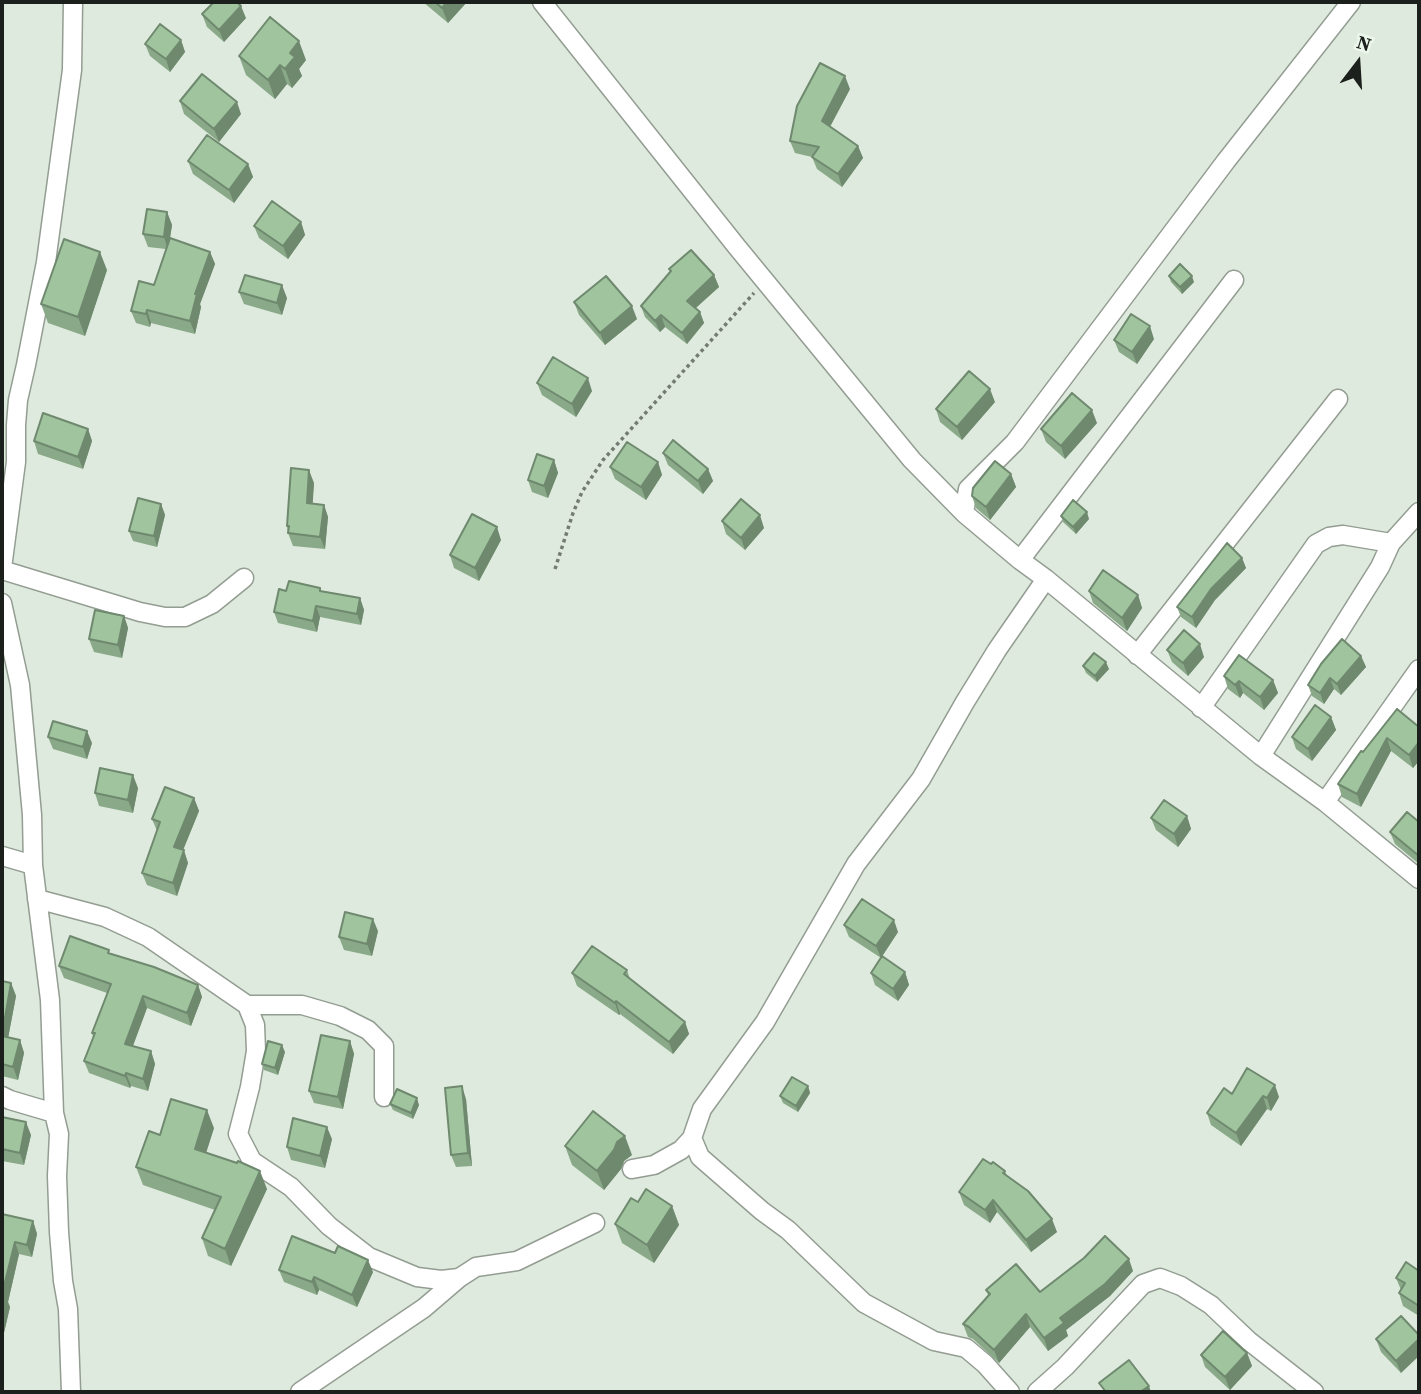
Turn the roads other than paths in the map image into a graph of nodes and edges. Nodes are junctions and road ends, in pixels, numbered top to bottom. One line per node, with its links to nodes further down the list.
1 (73, 2): 6 (street)
2 (542, 2): 7 (street)
3 (1351, 2): 8 (street)
4 (1234, 280): 12 (street)
5 (1338, 399): 17 (street)
6 (9, 424): 13 (street)
7 (939, 488): 8 (street); 10 (street)
8 (968, 489): 10 (street)
9 (1419, 512): 11 (street)
10 (964, 513): 12 (street)
11 (1391, 543): 19 (street); 20 (street)
12 (1020, 560): 15 (street)
13 (2, 569): 14 (street)
14 (244, 578)
15 (1046, 579): 17 (street); 30 (street)
16 (2, 603): 23 (street)
17 (1137, 656): 19 (street)
18 (1419, 668): 21 (street)
19 (1201, 708): 20 (street)
20 (1261, 756): 21 (street)
21 (1325, 802): 24 (street)
22 (2, 856): 23 (street)
23 (33, 865): 25 (street)
24 (1419, 879)
25 (37, 899): 26 (street); 29 (street)
26 (247, 1004): 28 (street); 33 (street)
27 (2, 1096): 29 (street)
28 (384, 1097)
29 (54, 1113): 34 (street)
30 (692, 1138): 31 (street); 36 (street)
31 (632, 1169)
32 (595, 1223): 33 (street)
33 (459, 1278): 35 (street)
34 (71, 1392)
35 (300, 1392)
36 (1010, 1392)
37 (1037, 1392): 38 (street)
38 (1314, 1392)

